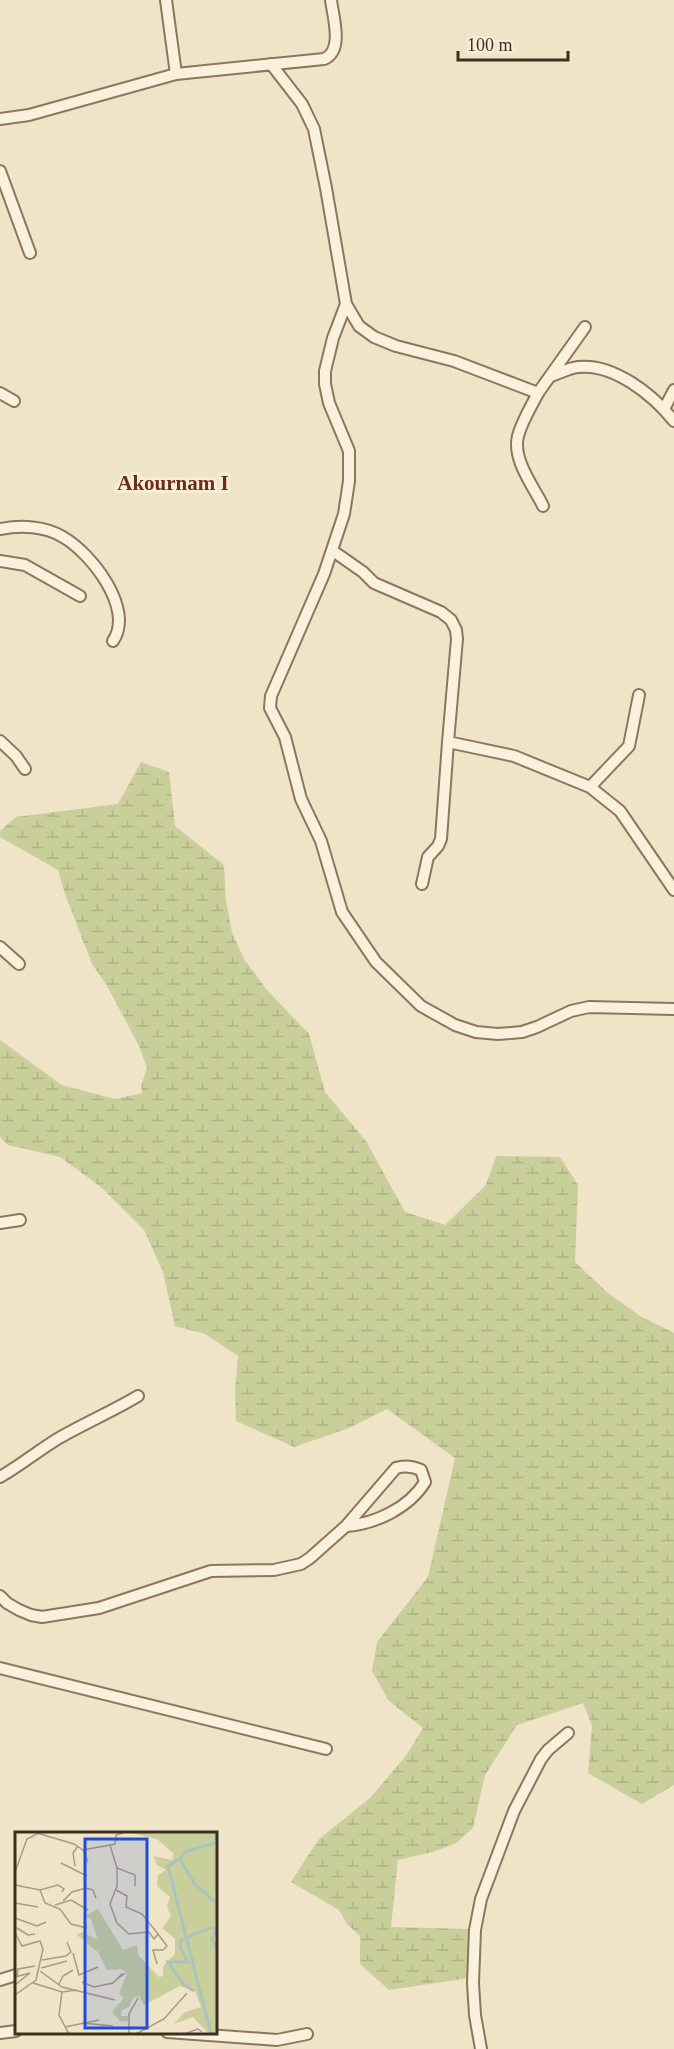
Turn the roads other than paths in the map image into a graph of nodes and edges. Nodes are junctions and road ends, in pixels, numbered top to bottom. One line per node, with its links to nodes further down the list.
1 (166, 0): 4 (street)
2 (331, 0): 3 (street)
3 (272, 64): 4 (street); 8 (street)
4 (176, 74): 5 (street)
5 (0, 119)
6 (0, 171): 7 (street)
7 (30, 253)
8 (346, 304): 13 (street); 19 (street)
9 (585, 327): 10 (street)
10 (551, 376): 13 (street); 15 (street)
11 (674, 390): 15 (street)
12 (0, 393): 14 (street)
13 (538, 393): 17 (street)
14 (14, 401)
15 (664, 409): 16 (street)
16 (674, 421)
17 (543, 507)
18 (0, 529): 22 (street)
19 (333, 551): 25 (street); 32 (street)
20 (0, 561): 21 (street)
21 (80, 596)
22 (113, 641)
23 (639, 695): 27 (street)
24 (0, 741): 26 (street)
25 (448, 742): 27 (street); 28 (street)
26 (25, 770)
27 (590, 787): 29 (street)
28 (422, 884)
29 (674, 890)
30 (0, 947): 31 (street)
31 (19, 964)
32 (674, 1009)
33 (20, 1220): 34 (street)
34 (0, 1223)
35 (138, 1396): 36 (street)
36 (0, 1477)
37 (346, 1526): 37 (street); 38 (street)
38 (0, 1596)
39 (0, 1668): 41 (street)
40 (568, 1733): 48 (street)
41 (326, 1749)
42 (15, 1975): 43 (street)
43 (0, 1980)
44 (15, 2031): 45 (street)
45 (0, 2033)
46 (194, 2034): 47 (street)
47 (307, 2034)
48 (481, 2049)

